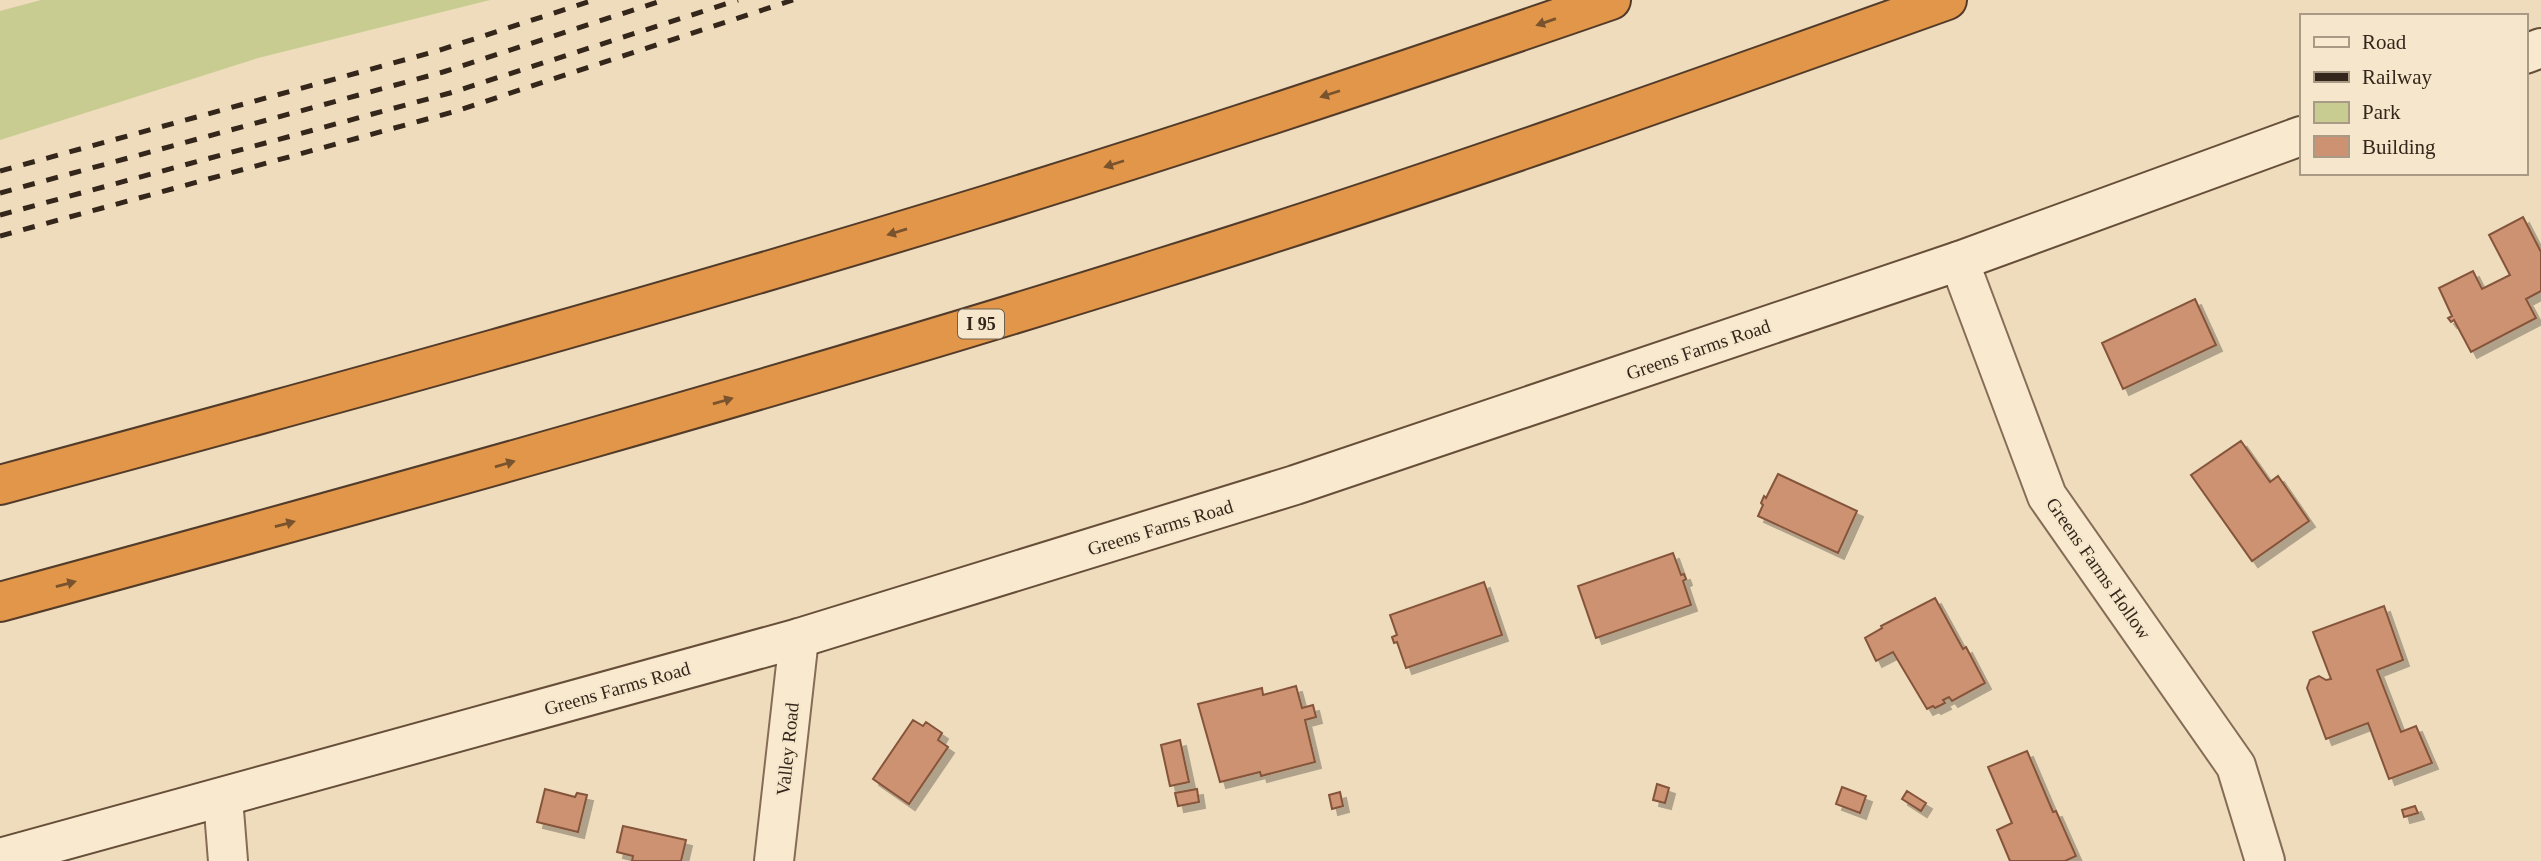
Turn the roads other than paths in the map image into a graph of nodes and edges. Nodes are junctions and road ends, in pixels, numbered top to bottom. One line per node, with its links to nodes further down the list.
1 (1611, 0): 5 (highway, one-way to 5)
2 (1947, 0): 6 (highway, I 95, one-way to 2)
3 (2300, 136): 4 (main road, Greens Farms Road)
4 (1959, 261): 7 (main road, Greens Farms Road); 12 (main road, Greens Farms Hollow)
5 (0, 485)
6 (0, 602)
7 (799, 638): 8 (main road, Greens Farms Road); 11 (main road, Valley Road)
8 (223, 798): 9 (main road, Greens Farms Road); 10 (main road)
9 (0, 858)
10 (228, 861)
11 (774, 861)
12 (2265, 861)

